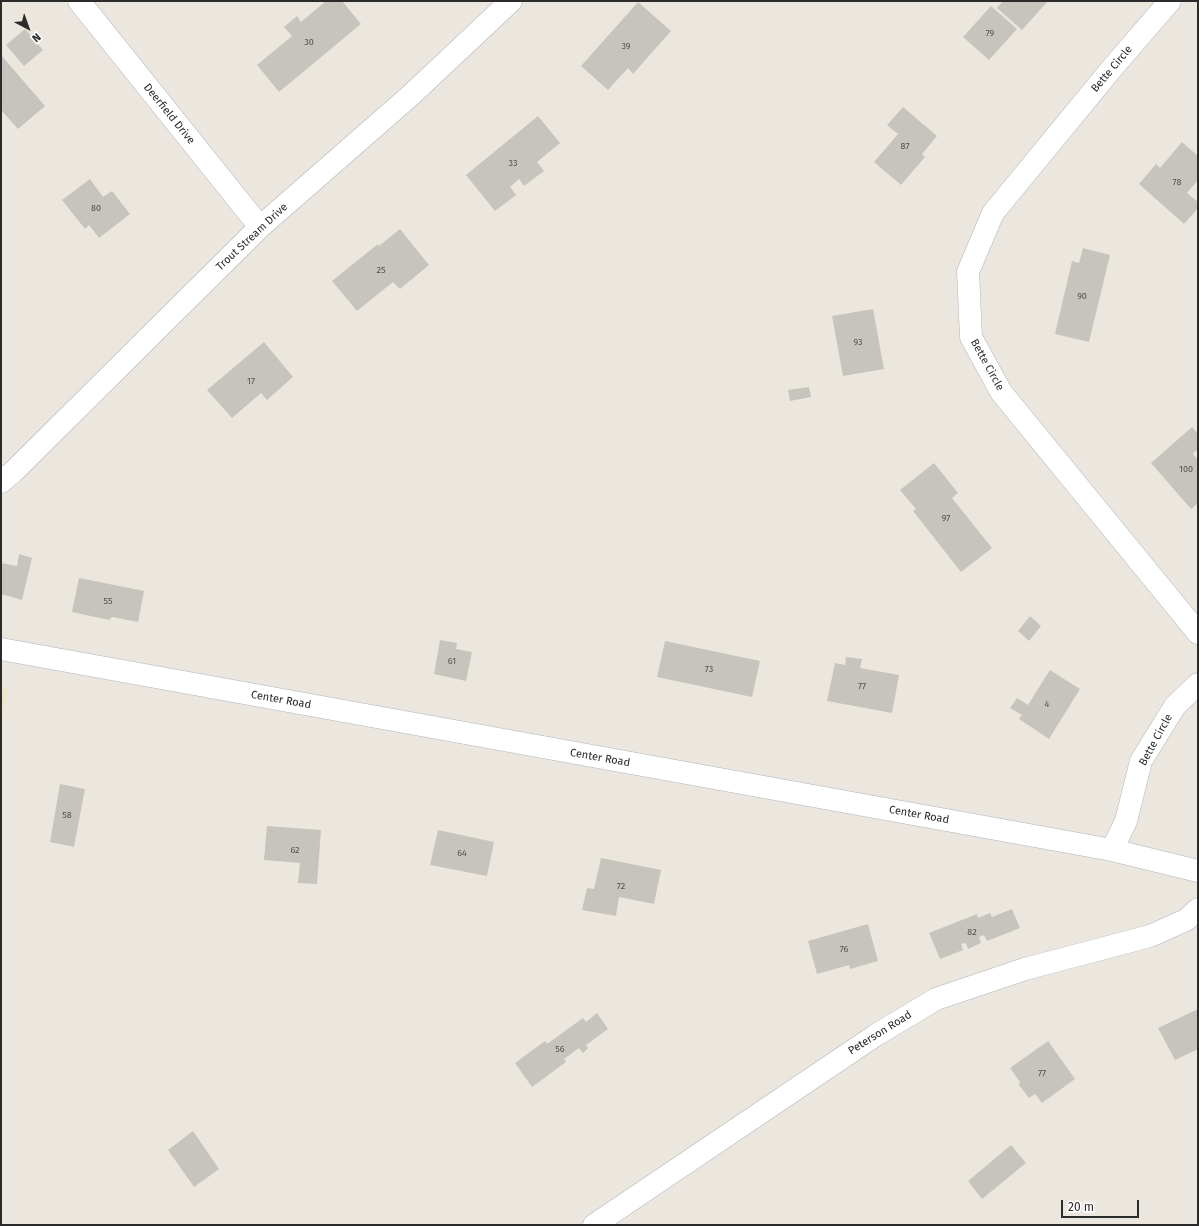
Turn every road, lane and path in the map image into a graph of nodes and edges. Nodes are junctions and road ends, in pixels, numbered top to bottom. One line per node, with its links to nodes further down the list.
1 (79, 1): 4 (street, Deerfield Drive)
2 (511, 1): 4 (street, Trout Stream Drive)
3 (1170, 1): 6 (street, Bette Circle)
4 (260, 227): 5 (street, Trout Stream Drive)
5 (1, 482)
6 (1198, 634)
7 (1, 649): 9 (street, Center Road)
8 (1198, 684): 9 (street, Bette Circle)
9 (1112, 850): 10 (street, Center Road)
10 (1198, 871)
11 (1198, 909): 12 (street, Peterson Road)
12 (594, 1225)

